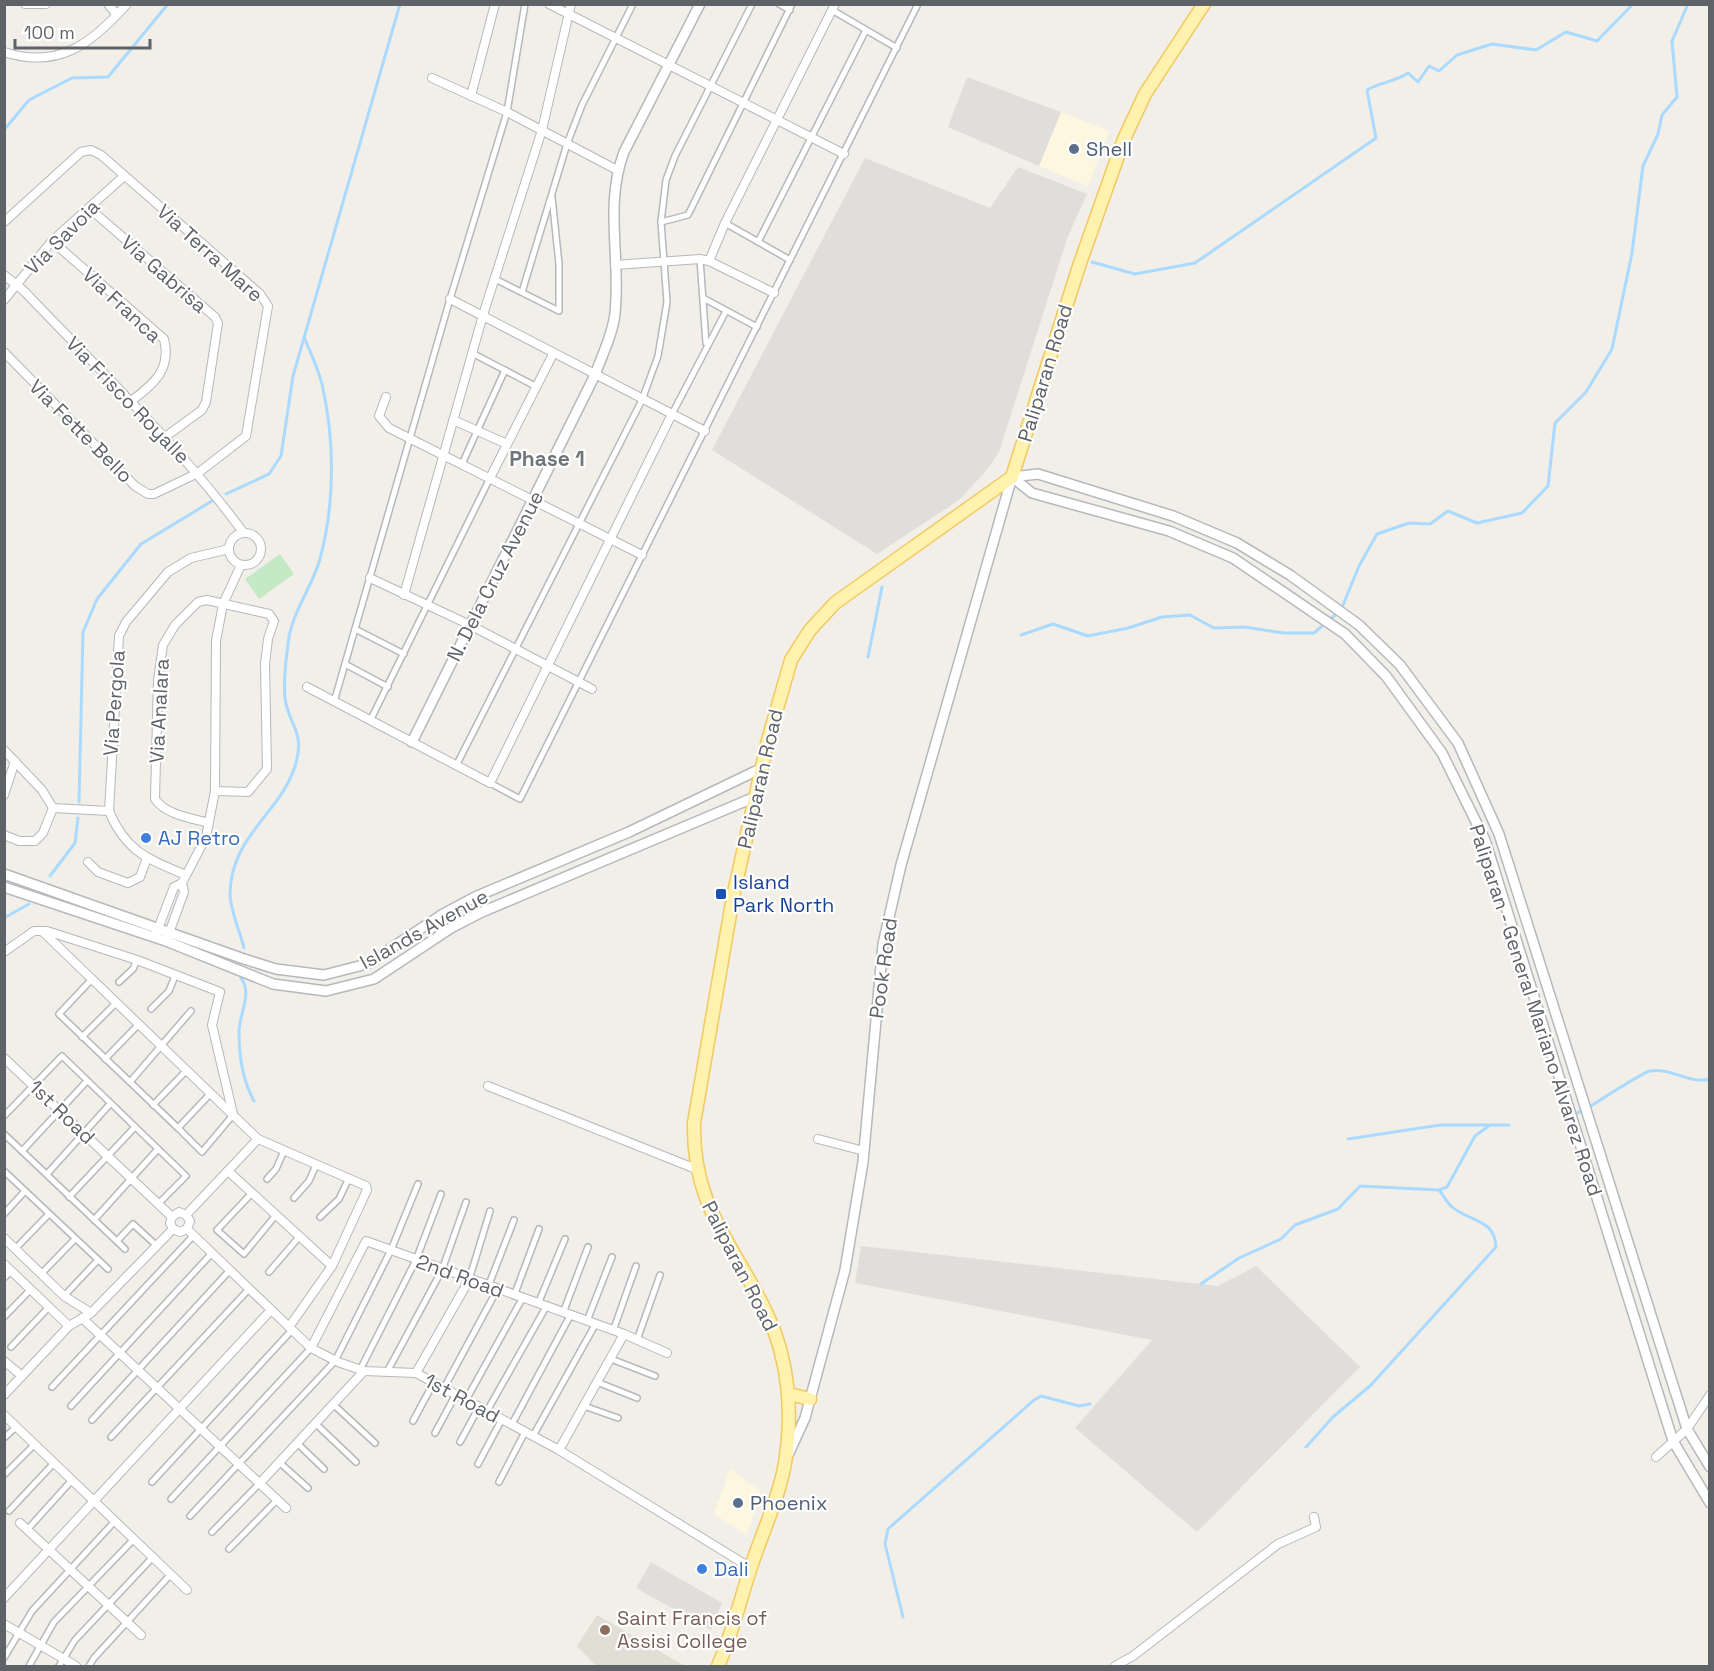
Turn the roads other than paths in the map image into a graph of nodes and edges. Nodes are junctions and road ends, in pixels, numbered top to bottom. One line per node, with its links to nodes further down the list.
1 (25, 4): 2 (street)
2 (46, 4)
3 (108, 4): 18 (street)
4 (128, 4): 18 (street)
5 (495, 4): 26 (street)
6 (525, 4): 28 (street)
7 (549, 4): 17 (street)
8 (571, 4): 17 (street)
9 (633, 4): 20 (street)
10 (700, 4): 23 (street, N. Dela Cruz Avenue)
11 (753, 4): 25 (street)
12 (779, 4): 15 (street)
13 (918, 4): 21 (street)
14 (1204, 4): 79 (main road, Paliparan Road)
15 (791, 7): 27 (street)
16 (833, 7): 19 (street); 29 (street)
17 (567, 14): 20 (street); 30 (street)
18 (117, 15): 22 (street)
19 (866, 30): 21 (street); 31 (street)
20 (615, 38): 23 (street); 32 (street)
21 (897, 48): 33 (street)
22 (4, 52)
23 (669, 66): 25 (street); 34 (street, N. Dela Cruz Avenue)
24 (432, 78): 26 (street)
25 (710, 86): 27 (street); 39 (street)
26 (471, 96): 28 (street)
27 (745, 102): 29 (street); 39 (street)
28 (507, 112): 30 (street); 54 (street)
29 (776, 120): 31 (street); 40 (street)
30 (542, 130): 32 (street); 49 (street)
31 (811, 138): 33 (street); 42 (street)
32 (567, 144): 34 (street); 36 (street)
33 (844, 154): 44 (street)
34 (617, 170): 47 (street, N. Dela Cruz Avenue)
35 (123, 177): 37 (street, Via Savoia); 38 (street, Via Terra Mare); 78 (street, Via Terra Mare)
36 (552, 194): 51 (street); 51 (street)
37 (89, 208): 41 (street, Via Savoia); 73 (street, Via Gabrisa)
38 (4, 222)
39 (661, 222): 46 (street)
40 (725, 223): 42 (street); 45 (street)
41 (52, 241): 50 (street, Via Savoia); 68 (street, Via Franca)
42 (758, 242): 44 (street)
43 (700, 259): 45 (street); 46 (street); 53 (street)
44 (790, 260): 52 (street)
45 (709, 261): 52 (street)
46 (665, 262): 47 (street); 67 (street)
47 (615, 265): 64 (street, N. Dela Cruz Avenue)
48 (4, 275): 50 (street, Via Frisco Royalle)
49 (495, 279): 51 (street); 57 (street)
50 (17, 283): 55 (street, Via Savoia); 68 (street, Via Frisco Royalle)
51 (522, 292)
52 (774, 293): 58 (street)
53 (703, 298): 56 (street); 59 (street)
54 (450, 299): 57 (street); 74 (street)
55 (4, 300)
56 (726, 310): 58 (street); 59 (street)
57 (483, 315): 61 (street); 62 (street)
58 (757, 327): 71 (street)
59 (706, 344): 69 (street)
60 (4, 352): 78 (street, Via Fette Bello)
61 (472, 353): 63 (street); 70 (street)
62 (553, 354): 64 (street); 65 (street)
63 (505, 370): 65 (street); 72 (street)
64 (595, 375): 67 (street); 81 (street, N. Dela Cruz Avenue)
65 (535, 386): 75 (street)
66 (386, 397): 74 (street)
67 (642, 400): 69 (street); 83 (street)
68 (130, 402): 73 (street, Via Frisco Royalle)
69 (672, 414): 71 (street); 86 (street)
70 (453, 420): 72 (street); 76 (street)
71 (705, 431): 88 (street)
72 (476, 432): 75 (street); 77 (street)
73 (165, 437): 78 (street, Via Frisco Royalle)
74 (409, 437): 76 (street); 90 (street)
75 (507, 444): 80 (street)
76 (443, 455): 77 (street); 91 (street)
77 (462, 464): 80 (street)
78 (198, 473): 85 (street, Via Frisco Royalle)
79 (1012, 477): 82 (street, Paliparan - General Mariano Alvarez Road); 84 (street, Paliparan - General Mariano Alvarez Road); 110 (main road, Paliparan Road); 161 (street, Pook Road)
80 (490, 478): 81 (street); 93 (street)
81 (532, 501): 83 (street); 94 (street, N. Dela Cruz Avenue)
82 (1173, 516): 84 (street); 276 (street, Paliparan - General Mariano Alvarez Road)
83 (578, 523): 86 (street); 96 (street)
84 (1169, 531): 281 (street, Paliparan - General Mariano Alvarez Road)
85 (243, 532): 87 (street); 89 (street)
86 (611, 540): 88 (street); 99 (street)
87 (229, 549): 89 (street); 116 (street, Via Pergola)
88 (642, 555): 100 (street)
89 (241, 565): 92 (street)
90 (370, 578): 91 (street); 95 (street)
91 (404, 594): 93 (street)
92 (224, 604): 112 (street); 112 (street); 117 (street, Via Analara)
93 (429, 605): 94 (street); 97 (street)
94 (470, 625): 96 (street); 106 (street, N. Dela Cruz Avenue)
95 (355, 629): 97 (street); 98 (street)
96 (517, 649): 99 (street); 109 (street)
97 (404, 654): 102 (street)
98 (345, 664): 102 (street); 104 (street)
99 (550, 665): 100 (street); 111 (street)
100 (578, 682): 103 (street); 111 (street)
101 (307, 687): 104 (street)
102 (388, 687): 105 (street)
103 (592, 689)
104 (334, 702): 105 (street)
105 (370, 721): 106 (street)
106 (412, 742): 109 (street)
107 (4, 750): 108 (street)
108 (15, 760): 113 (street); 115 (street)
109 (456, 766): 111 (street)
110 (762, 768): 114 (main road, Paliparan Road); 127 (street, Islands Avenue)
111 (490, 783)
112 (215, 791): 117 (street)
113 (4, 795)
114 (755, 797): 127 (street, Islands Avenue); 164 (main road, Paliparan Road)
115 (54, 808): 116 (street); 118 (street)
116 (109, 811): 119 (street)
117 (209, 823): 122 (street)
118 (4, 835)
119 (147, 858): 120 (street); 122 (street)
120 (88, 862)
121 (4, 874): 126 (street, Islands Avenue)
122 (186, 875): 123 (street)
123 (182, 883): 126 (street); 127 (street)
124 (4, 887): 126 (street, Islands Avenue)
125 (42, 931): 128 (street); 129 (street); 131 (street)
126 (156, 933): 127 (street, Islands Avenue)
127 (168, 937)
128 (4, 952)
129 (137, 960): 130 (street); 132 (street)
130 (175, 976): 134 (street); 150 (street)
131 (92, 979): 133 (street); 137 (street)
132 (119, 982)
133 (117, 1002): 136 (street); 137 (street)
134 (152, 1009)
135 (191, 1011): 138 (street)
136 (139, 1024): 138 (street); 140 (street)
137 (82, 1037): 140 (street)
138 (162, 1046): 141 (street); 143 (street)
139 (4, 1058): 144 (street, 1st Road)
140 (105, 1059): 143 (street)
141 (187, 1070): 146 (street); 148 (street)
142 (87, 1081): 144 (street); 147 (street); 149 (street)
143 (130, 1082): 148 (street)
144 (34, 1085): 149 (street, 1st Road); 151 (street)
145 (488, 1086): 164 (street)
146 (211, 1093): 150 (street); 153 (street)
147 (110, 1104): 152 (street); 154 (street)
148 (153, 1105): 153 (street)
149 (59, 1109): 154 (street, 1st Road); 159 (street)
150 (233, 1114): 153 (street); 157 (street)
151 (4, 1116)
152 (135, 1127): 158 (street); 162 (street)
153 (178, 1128)
154 (83, 1132): 162 (street, 1st Road); 167 (street)
155 (4, 1134): 159 (street)
156 (818, 1138): 161 (street)
157 (258, 1139): 160 (street); 166 (street)
158 (158, 1149): 168 (street); 178 (street)
159 (22, 1151): 167 (street)
160 (284, 1151): 163 (street); 170 (street)
161 (864, 1151): 260 (street, Pook Road)
162 (107, 1155): 168 (street, 1st Road); 175 (street)
163 (316, 1165): 169 (street); 176 (street)
164 (696, 1169): 256 (main road, Paliparan Road)
165 (4, 1171): 172 (street)
166 (228, 1171): 173 (street); 182 (street)
167 (47, 1174): 175 (street)
168 (131, 1178): 178 (street, 1st Road); 186 (street)
169 (348, 1178): 185 (street); 206 (street)
170 (267, 1179)
171 (418, 1184): 200 (street)
172 (25, 1191): 180 (street); 181 (street)
173 (252, 1193): 183 (street); 183 (street)
174 (441, 1194): 204 (street)
175 (69, 1197): 186 (street)
176 (294, 1198)
177 (466, 1202): 210 (street)
178 (158, 1204): 184 (street, 1st Road)
179 (490, 1211): 216 (street)
180 (4, 1214)
181 (49, 1214): 193 (street); 198 (street)
182 (186, 1215): 184 (street); 190 (street)
183 (276, 1215): 191 (street)
184 (172, 1217): 188 (street)
185 (320, 1218)
186 (94, 1220): 195 (street)
187 (514, 1220): 217 (street)
188 (173, 1229): 190 (street); 196 (street)
189 (539, 1230): 221 (street)
190 (191, 1232): 201 (street, 1st Road); 235 (street)
191 (300, 1236): 206 (street); 212 (street)
192 (4, 1238): 198 (street)
193 (75, 1239): 203 (street); 213 (street)
194 (565, 1239): 222 (street)
195 (117, 1241): 196 (street); 199 (street)
196 (157, 1246): 225 (street)
197 (588, 1247): 226 (street)
198 (16, 1248): 213 (street)
199 (125, 1250)
200 (391, 1250): 204 (street, 2nd Road); 238 (street, 2nd Road); 243 (street)
201 (212, 1253): 209 (street, 1st Road); 239 (street)
202 (612, 1257): 229 (street)
203 (98, 1260): 208 (street); 220 (street)
204 (416, 1260): 210 (street, 2nd Road); 245 (street)
205 (4, 1264): 211 (street)
206 (332, 1266): 232 (street)
207 (636, 1266): 233 (street)
208 (108, 1269)
209 (230, 1270): 219 (street, 1st Road); 244 (street)
210 (442, 1270): 216 (street, 2nd Road); 246 (street)
211 (11, 1271): 215 (street); 218 (street)
212 (268, 1272)
213 (40, 1274): 220 (street)
214 (660, 1275): 236 (street)
215 (4, 1278)
216 (469, 1280): 217 (street, 2nd Road); 247 (street)
217 (493, 1288): 221 (street, 2nd Road); 254 (street)
218 (31, 1289): 223 (street); 227 (street)
219 (249, 1289): 224 (street, 1st Road); 253 (street)
220 (64, 1296): 225 (street)
221 (518, 1297): 222 (street, 2nd Road); 261 (street)
222 (542, 1306): 226 (street, 2nd Road); 266 (street)
223 (49, 1307): 231 (street); 237 (street)
224 (271, 1310): 232 (street, 1st Road); 265 (street)
225 (91, 1313): 228 (street)
226 (567, 1314): 229 (street, 2nd Road); 273 (street)
227 (4, 1317)
228 (82, 1318): 231 (street); 235 (street)
229 (587, 1321): 230 (street, 2nd Road)
230 (595, 1325): 233 (street, 2nd Road); 278 (street)
231 (69, 1326): 248 (street)
232 (291, 1328): 238 (street, 1st Road); 275 (street)
233 (613, 1331): 234 (street, 2nd Road)
234 (624, 1334): 236 (street, 2nd Road); 241 (street)
235 (100, 1335): 239 (street); 252 (street)
236 (637, 1340): 240 (street, 2nd Road)
237 (11, 1347)
238 (310, 1348): 243 (street, 1st Road); 286 (street)
239 (120, 1353): 244 (street); 263 (street)
240 (667, 1353)
241 (611, 1359): 249 (street); 251 (street)
242 (4, 1361): 248 (street)
243 (335, 1361): 245 (street, 1st Road); 292 (street)
244 (138, 1370): 253 (street); 270 (street)
245 (362, 1370): 246 (street, 1st Road); 262 (street)
246 (387, 1372): 247 (street, 1st Road)
247 (416, 1373): 250 (street, 1st Road)
248 (22, 1376): 257 (street)
249 (655, 1376)
250 (434, 1382): 254 (street, 1st Road); 271 (street)
251 (597, 1382): 259 (street); 264 (street)
252 (52, 1387)
253 (157, 1388): 265 (street); 279 (street)
254 (444, 1388): 255 (street, 1st Road)
255 (456, 1394): 261 (street, 1st Road); 277 (street)
256 (789, 1394): 260 (main road); 294 (main road, Paliparan Road)
257 (4, 1395)
258 (1710, 1395): 276 (street)
259 (637, 1398)
260 (810, 1399): 294 (street, Pook Road)
261 (466, 1400): 266 (street, 1st Road)
262 (333, 1404): 272 (street); 284 (street)
263 (71, 1406)
264 (584, 1406): 268 (street); 287 (street)
265 (180, 1409): 275 (street); 304 (street)
266 (483, 1409): 269 (street, 1st Road); 282 (street)
267 (4, 1415): 274 (street)
268 (618, 1418)
269 (502, 1419): 273 (street, 1st Road); 293 (street)
270 (92, 1420)
271 (413, 1421)
272 (315, 1423): 283 (street); 290 (street)
273 (512, 1424): 278 (street, 1st Road)
274 (16, 1426): 280 (street); 285 (street)
275 (201, 1429): 286 (street); 299 (street)
276 (1687, 1429): 281 (street); 295 (street, Paliparan - General Mariano Alvarez Road)
277 (435, 1432)
278 (529, 1434): 287 (street, 1st Road); 300 (street)
279 (111, 1437)
280 (4, 1438)
281 (1673, 1441): 288 (street); 306 (street, Paliparan - General Mariano Alvarez Road)
282 (460, 1442)
283 (297, 1443): 289 (street); 296 (street)
284 (375, 1443)
285 (34, 1444): 291 (street); 297 (street)
286 (220, 1446): 292 (street); 303 (street)
287 (560, 1450): 319 (street, 1st Road)
288 (1656, 1457)
289 (279, 1462): 301 (street); 302 (street)
290 (356, 1462)
291 (54, 1463): 298 (street); 308 (street)
292 (239, 1464): 301 (street); 309 (street)
293 (478, 1464)
294 (785, 1464): 319 (main road, Paliparan Road)
295 (1710, 1467)
296 (324, 1469)
297 (4, 1475)
298 (72, 1480): 304 (street); 313 (street)
299 (152, 1482)
300 (499, 1482)
301 (260, 1483): 305 (street); 314 (street)
302 (308, 1488)
303 (171, 1499)
304 (93, 1500): 311 (street); 316 (street)
305 (277, 1500): 307 (street); 317 (street)
306 (1710, 1503)
307 (286, 1508)
308 (9, 1511)
309 (190, 1516)
310 (1314, 1517): 337 (street)
311 (115, 1521): 315 (street); 320 (street)
312 (20, 1524): 313 (street)
313 (27, 1530): 316 (street)
314 (212, 1532)
315 (134, 1539): 318 (street); 322 (street)
316 (48, 1549): 320 (street); 324 (street)
317 (229, 1549)
318 (153, 1557): 321 (street); 325 (street)
319 (751, 1568): 336 (main road, Paliparan Road)
320 (70, 1569): 322 (street); 328 (street)
321 (171, 1574): 323 (street); 326 (street)
322 (89, 1587): 325 (street); 330 (street)
323 (187, 1590)
324 (4, 1598)
325 (107, 1604): 326 (street); 332 (street)
326 (126, 1621): 329 (street); 335 (street)
327 (4, 1624): 328 (street)
328 (20, 1632): 330 (street); 331 (street)
329 (141, 1635)
330 (40, 1646): 332 (street); 333 (street)
331 (4, 1658)
332 (61, 1663): 334 (street)
333 (29, 1666)
334 (75, 1666)
335 (89, 1666)
336 (718, 1666)
337 (1115, 1666)

